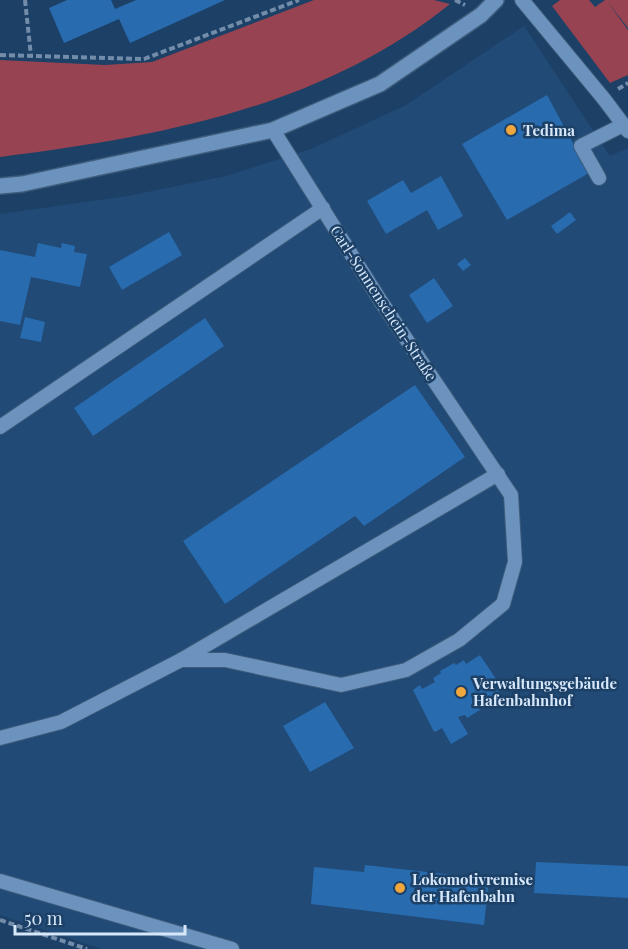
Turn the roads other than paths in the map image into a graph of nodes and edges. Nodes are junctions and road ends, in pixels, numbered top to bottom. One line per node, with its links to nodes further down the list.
1 (496, 0): 4 (street)
2 (522, 0): 3 (lane)
3 (626, 128): 5 (lane)
4 (273, 130): 6 (street); 7 (lane, Carl-Sonnenschein-Straße)
5 (599, 178)
6 (0, 186)
7 (323, 208): 8 (lane); 9 (lane, Carl-Sonnenschein-Straße)
8 (0, 427)
9 (498, 474): 10 (lane); 10 (lane, Carl-Sonnenschein-Straße)
10 (181, 660): 11 (lane)
11 (0, 738)
12 (0, 881): 13 (lane)
13 (232, 949)

